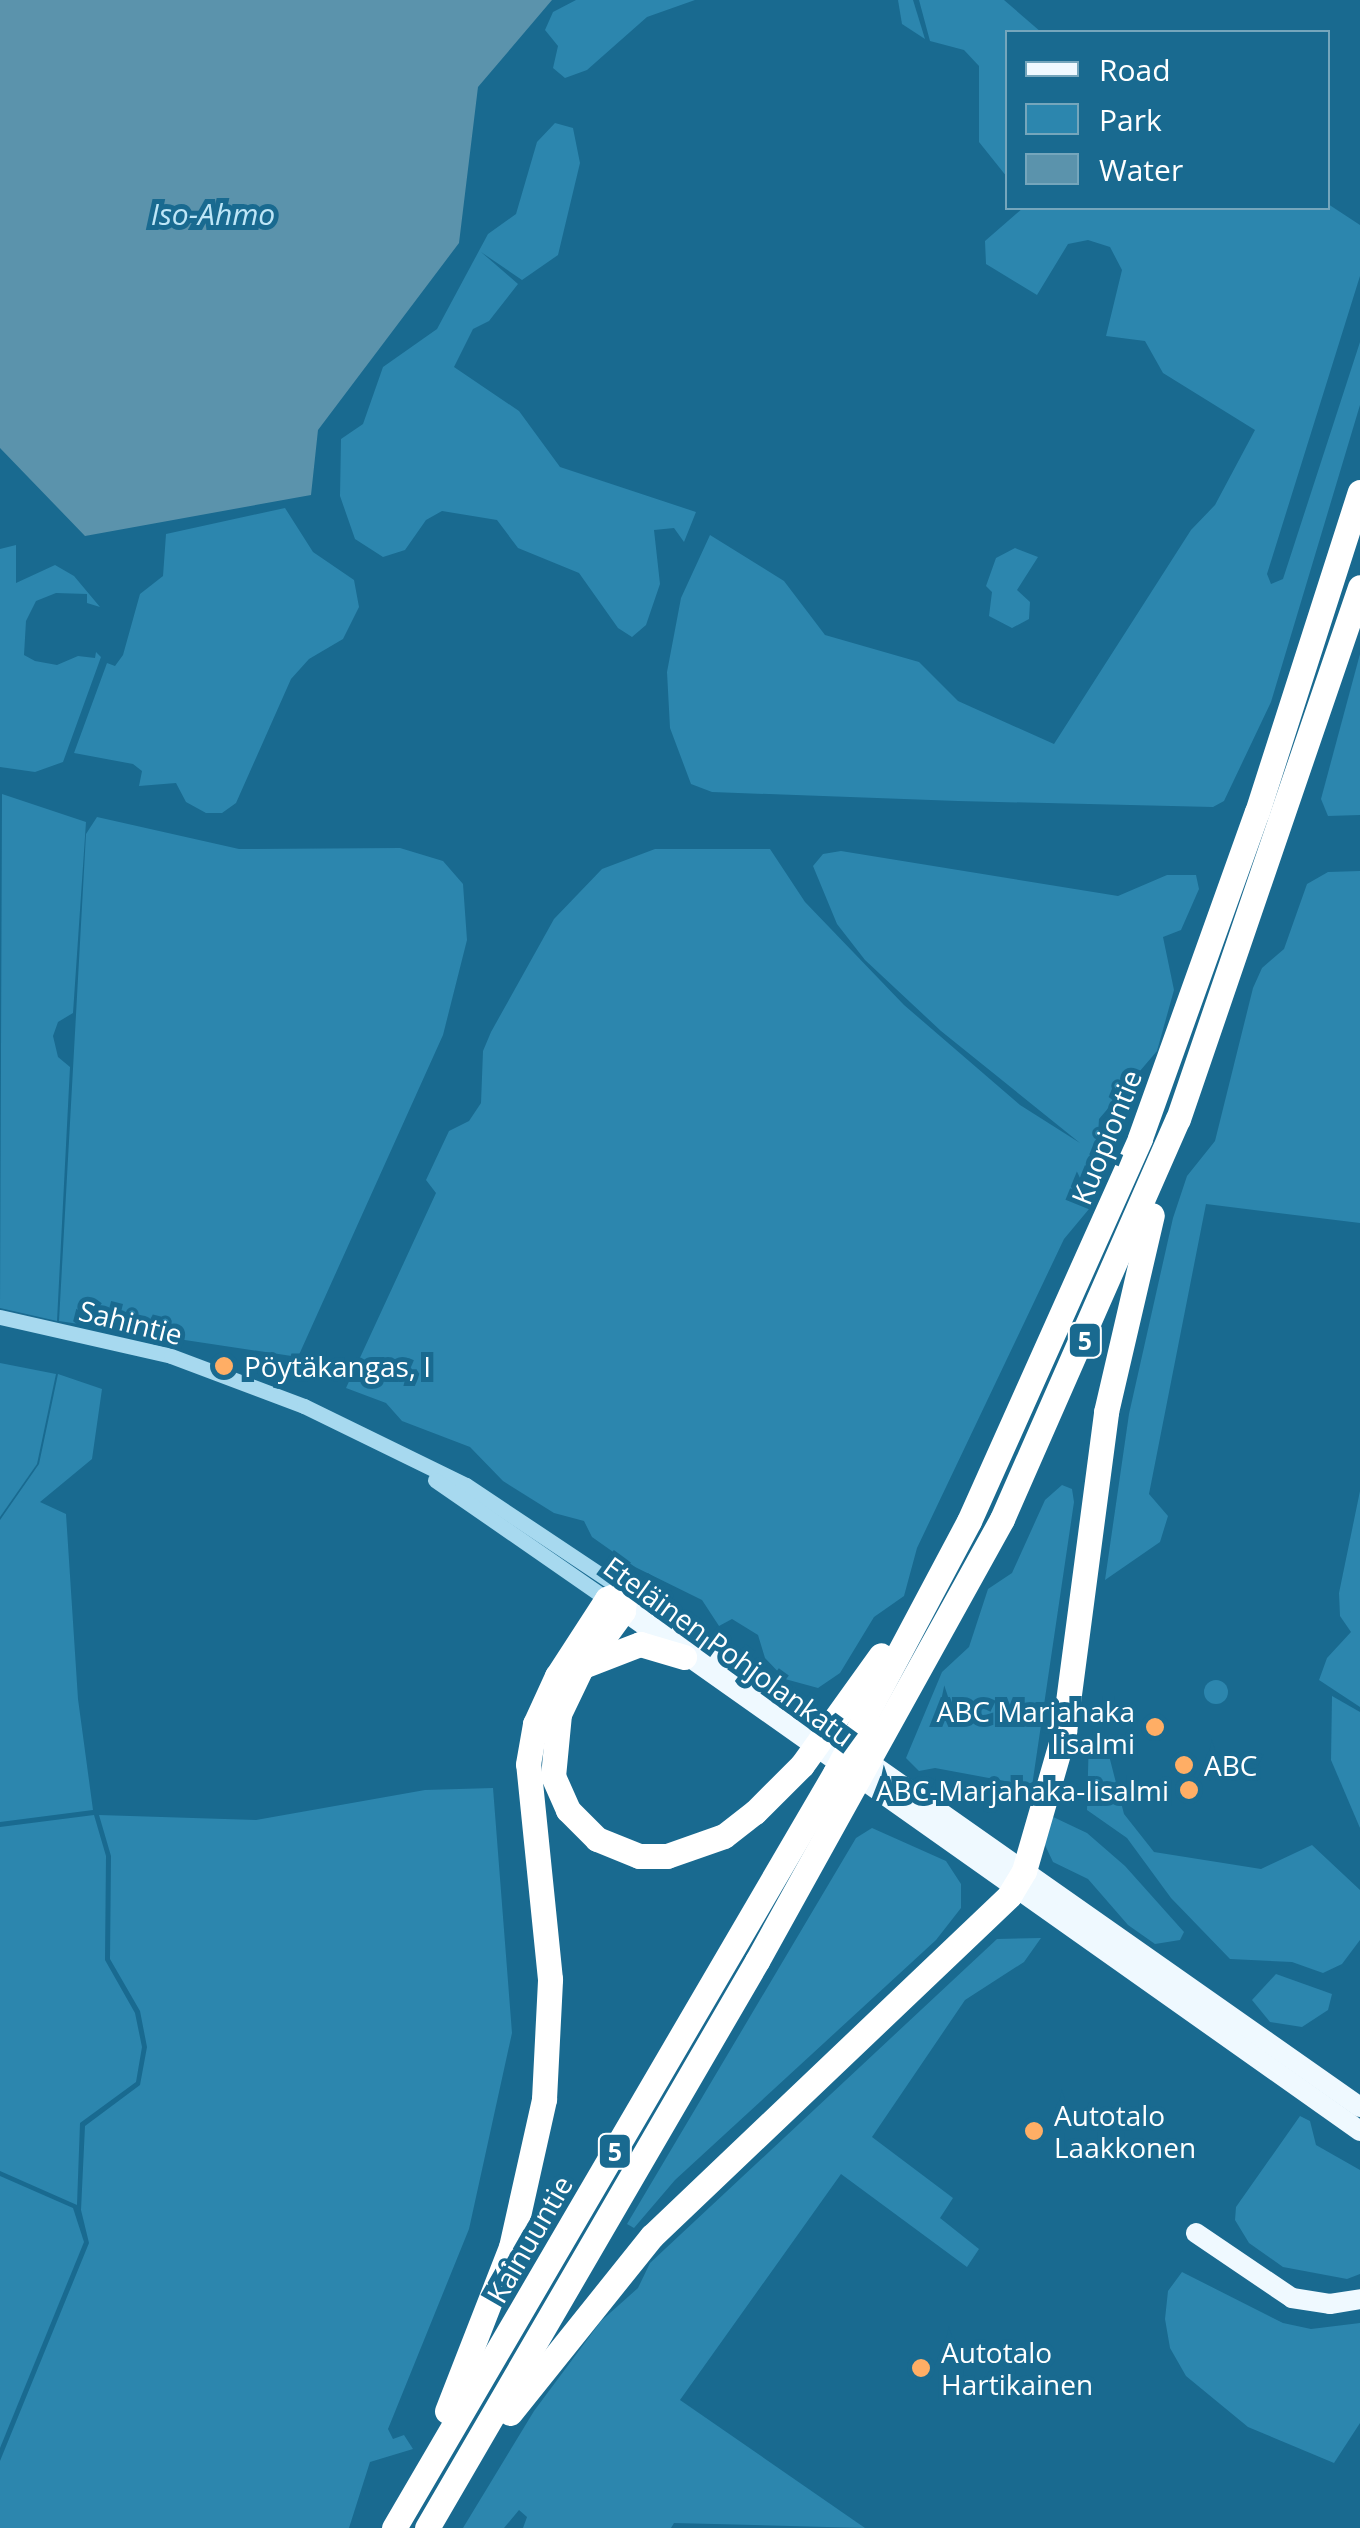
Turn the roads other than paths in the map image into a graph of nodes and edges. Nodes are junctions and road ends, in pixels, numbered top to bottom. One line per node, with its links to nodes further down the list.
1 (1360, 492): 6 (highway, Kuopiontie / 5)
2 (1360, 587): 3 (highway, 5)
3 (1178, 1118): 11 (highway, 5); 12 (highway)
4 (0, 1317): 5 (street, Sahintie)
5 (304, 1406): 7 (street, Eteläinen Pohjolankatu)
6 (968, 1521): 9 (highway); 11 (highway, Kuopiontie / 5)
7 (619, 1600): 8 (main road, Eteläinen Pohjolankatu); 9 (highway); 10 (main road, Eteläinen Pohjolankatu); 18 (highway)
8 (684, 1657): 9 (highway); 10 (main road, Eteläinen Pohjolankatu)
9 (580, 1670)
10 (797, 1723): 12 (main road, Eteläinen Pohjolankatu)
11 (846, 1780): 18 (highway, Kainuuntie / 5); 19 (highway, Kainuuntie / 5)
12 (1019, 1880): 13 (main road, Eteläinen Pohjolankatu); 19 (highway)
13 (1324, 2093): 14 (main road, Eteläinen Pohjolankatu); 15 (main road, Eteläinen Pohjolankatu)
14 (1360, 2108)
15 (1360, 2131)
16 (1196, 2233): 17 (main road)
17 (1360, 2299)
18 (412, 2498): 20 (highway, Kainuuntie / 5)
19 (430, 2524)
20 (394, 2528)

